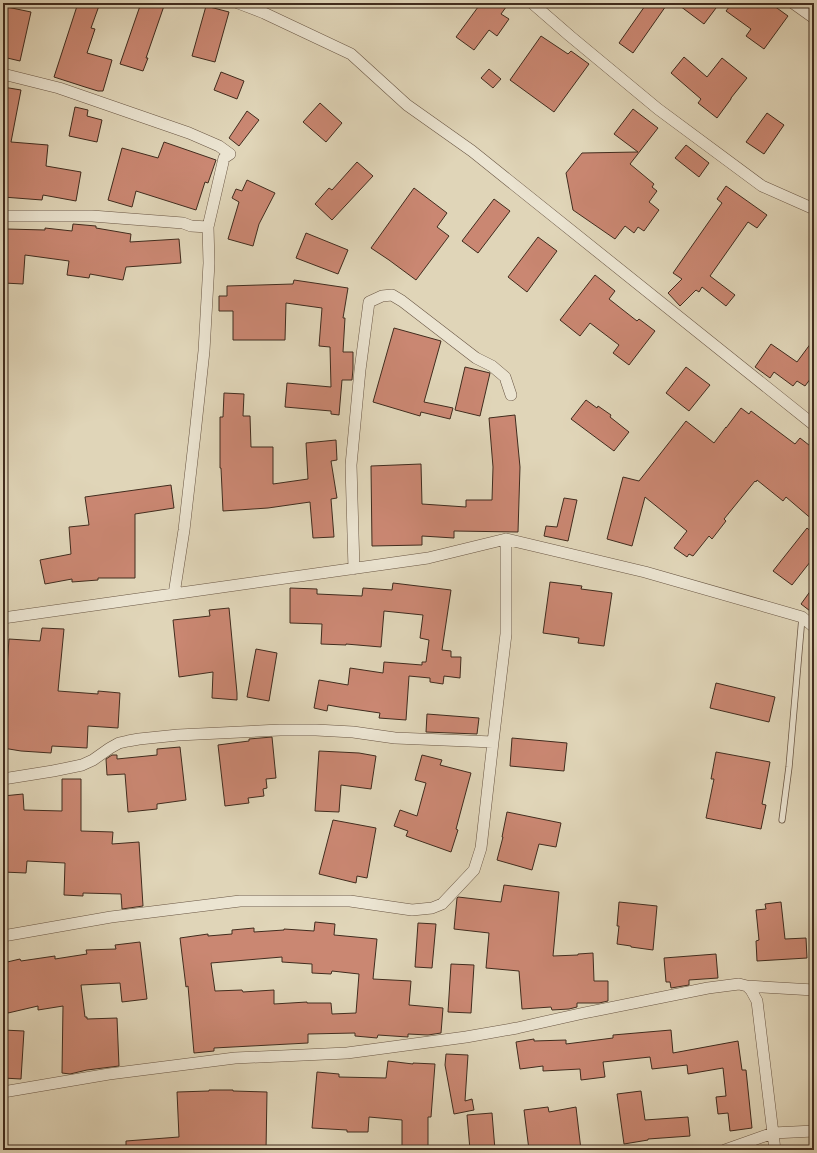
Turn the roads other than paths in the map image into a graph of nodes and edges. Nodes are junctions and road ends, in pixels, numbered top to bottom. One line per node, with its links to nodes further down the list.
1 (238, 3): 10 (street)
2 (532, 3): 6 (street)
3 (793, 3): 4 (street)
4 (809, 11)
5 (3, 74): 8 (street)
6 (814, 209)
7 (3, 216): 8 (street)
8 (208, 227): 13 (street)
9 (511, 395): 12 (street)
10 (814, 424)
11 (506, 539): 12 (street); 14 (street); 17 (street)
12 (354, 569): 13 (street)
13 (174, 594): 15 (street)
14 (802, 617): 16 (street); 19 (lane)
15 (3, 618)
16 (814, 626)
17 (493, 742): 18 (street); 20 (street)
18 (3, 779)
19 (782, 820)
20 (3, 936)
21 (747, 986): 22 (street); 23 (street); 25 (street)
22 (814, 990)
23 (3, 1092)
24 (814, 1131): 25 (street)
25 (774, 1133): 26 (street); 27 (street)
26 (725, 1150)
27 (775, 1150)

